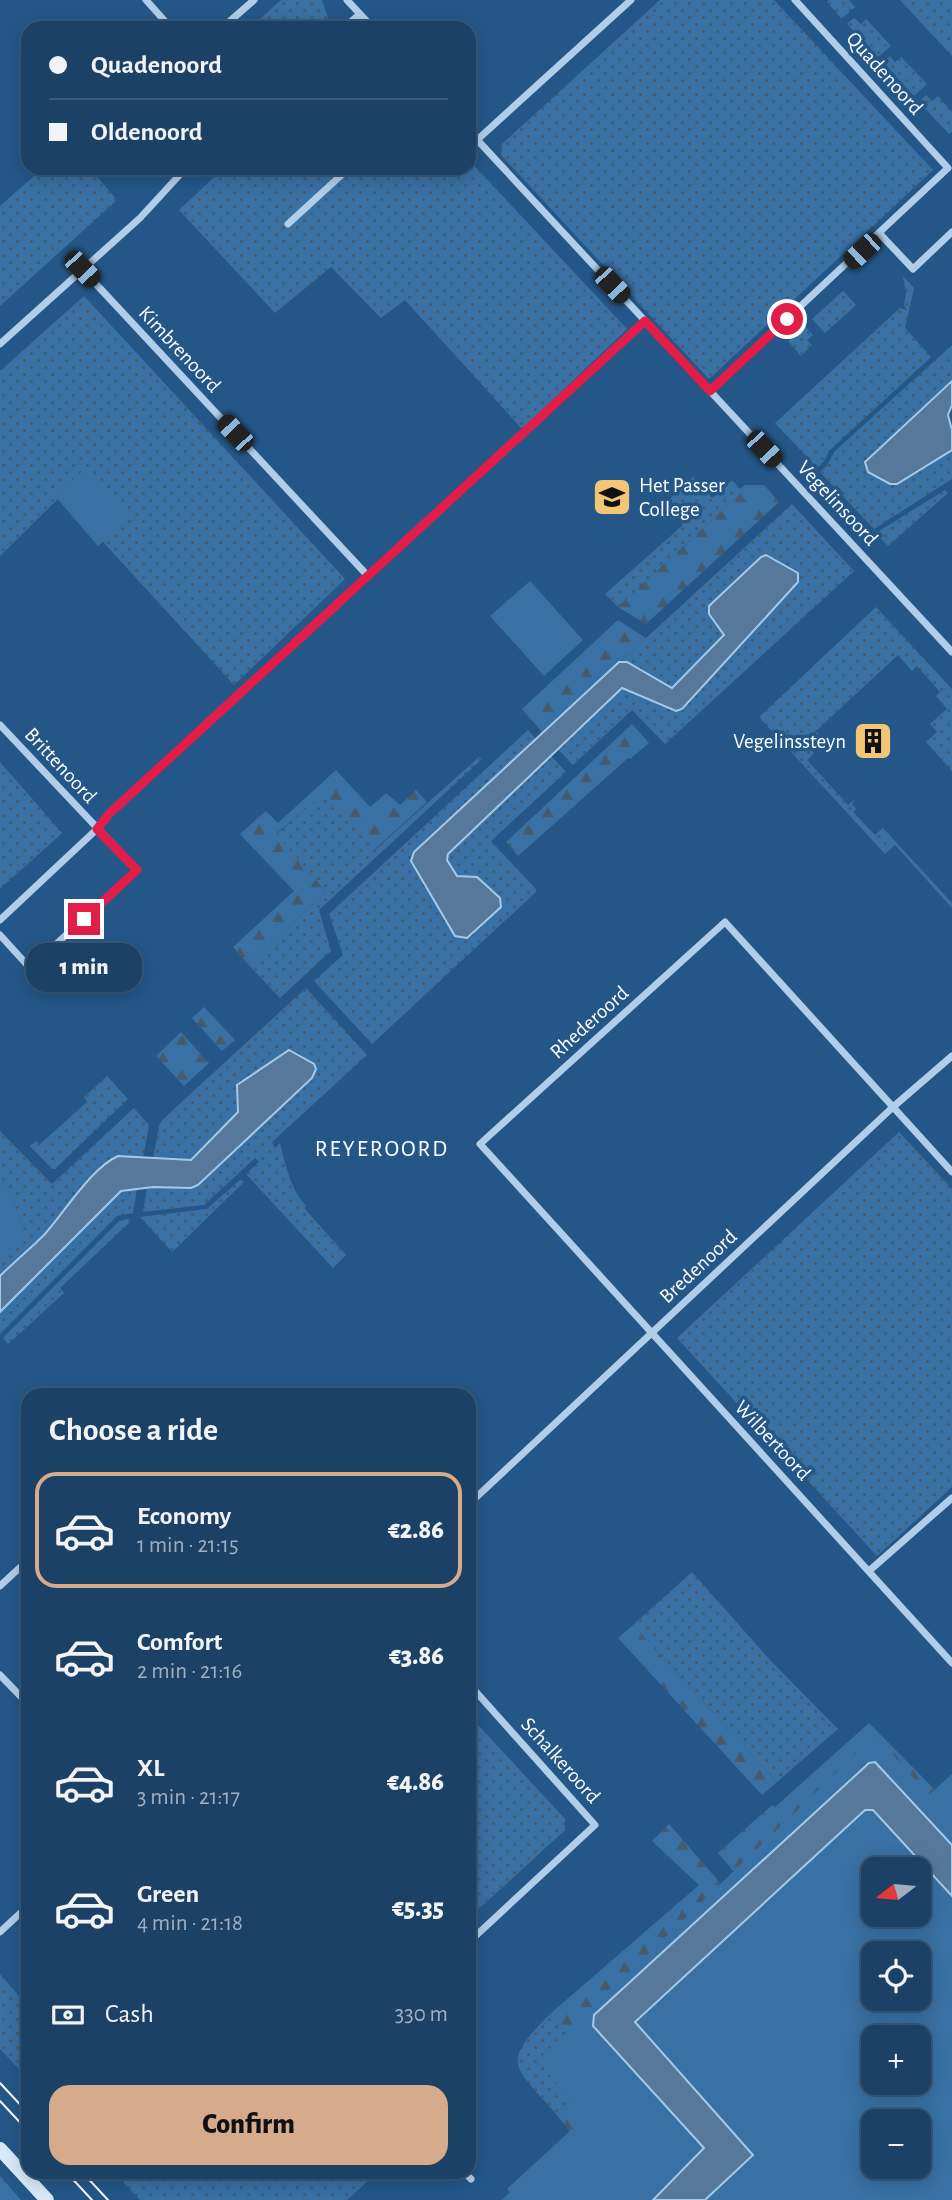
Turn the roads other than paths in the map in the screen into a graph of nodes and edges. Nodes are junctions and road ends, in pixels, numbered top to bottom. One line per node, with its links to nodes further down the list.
1 (146, 0): 7 (street)
2 (254, 0): 8 (street)
3 (347, 0): 6 (street)
4 (631, 0): 11 (street)
5 (795, 0): 12 (street, Quadenoord)
6 (360, 14): 9 (street); 10 (street)
7 (165, 21)
8 (230, 21)
9 (352, 21)
10 (366, 21)
11 (477, 140): 19 (street, Vegelinsoord)
12 (950, 171): 17 (street, Quadenoord)
13 (180, 175): 18 (street)
14 (341, 175): 15 (street)
15 (288, 224)
16 (952, 232): 17 (street)
17 (880, 234): 21 (street, Quadenoord)
18 (82, 269): 20 (street); 22 (street, Kimbrenoord)
19 (645, 321): 21 (street, Vegelinsoord); 22 (street)
20 (0, 344)
21 (710, 391): 23 (street, Vegelinsoord)
22 (367, 575): 25 (street)
23 (952, 652)
24 (0, 725): 25 (street, Brittenoord)
25 (97, 829): 26 (street); 27 (street, Brittenoord)
26 (0, 920)
27 (0, 935)
28 (952, 1056): 29 (street, Bredenoord)
29 (893, 1108): 30 (street); 31 (street, Bredenoord); 31 (street, Rhederoord)
30 (952, 1172)
31 (652, 1333): 32 (street, Bredenoord); 35 (street, Wilbertoord)
32 (476, 1497)
33 (952, 1499): 35 (street)
34 (21, 1566): 36 (street)
35 (869, 1571): 37 (street, Wilbertoord)
36 (0, 1586)
37 (952, 1663)
38 (0, 1675): 40 (street)
39 (476, 1692): 43 (street, Schalkeroord)
40 (21, 1697)
41 (21, 1912): 42 (street)
42 (0, 1932)
43 (476, 1936)
44 (0, 2149): 45 (street)
45 (21, 2172)
46 (28, 2179): 47 (street)
47 (47, 2200)

